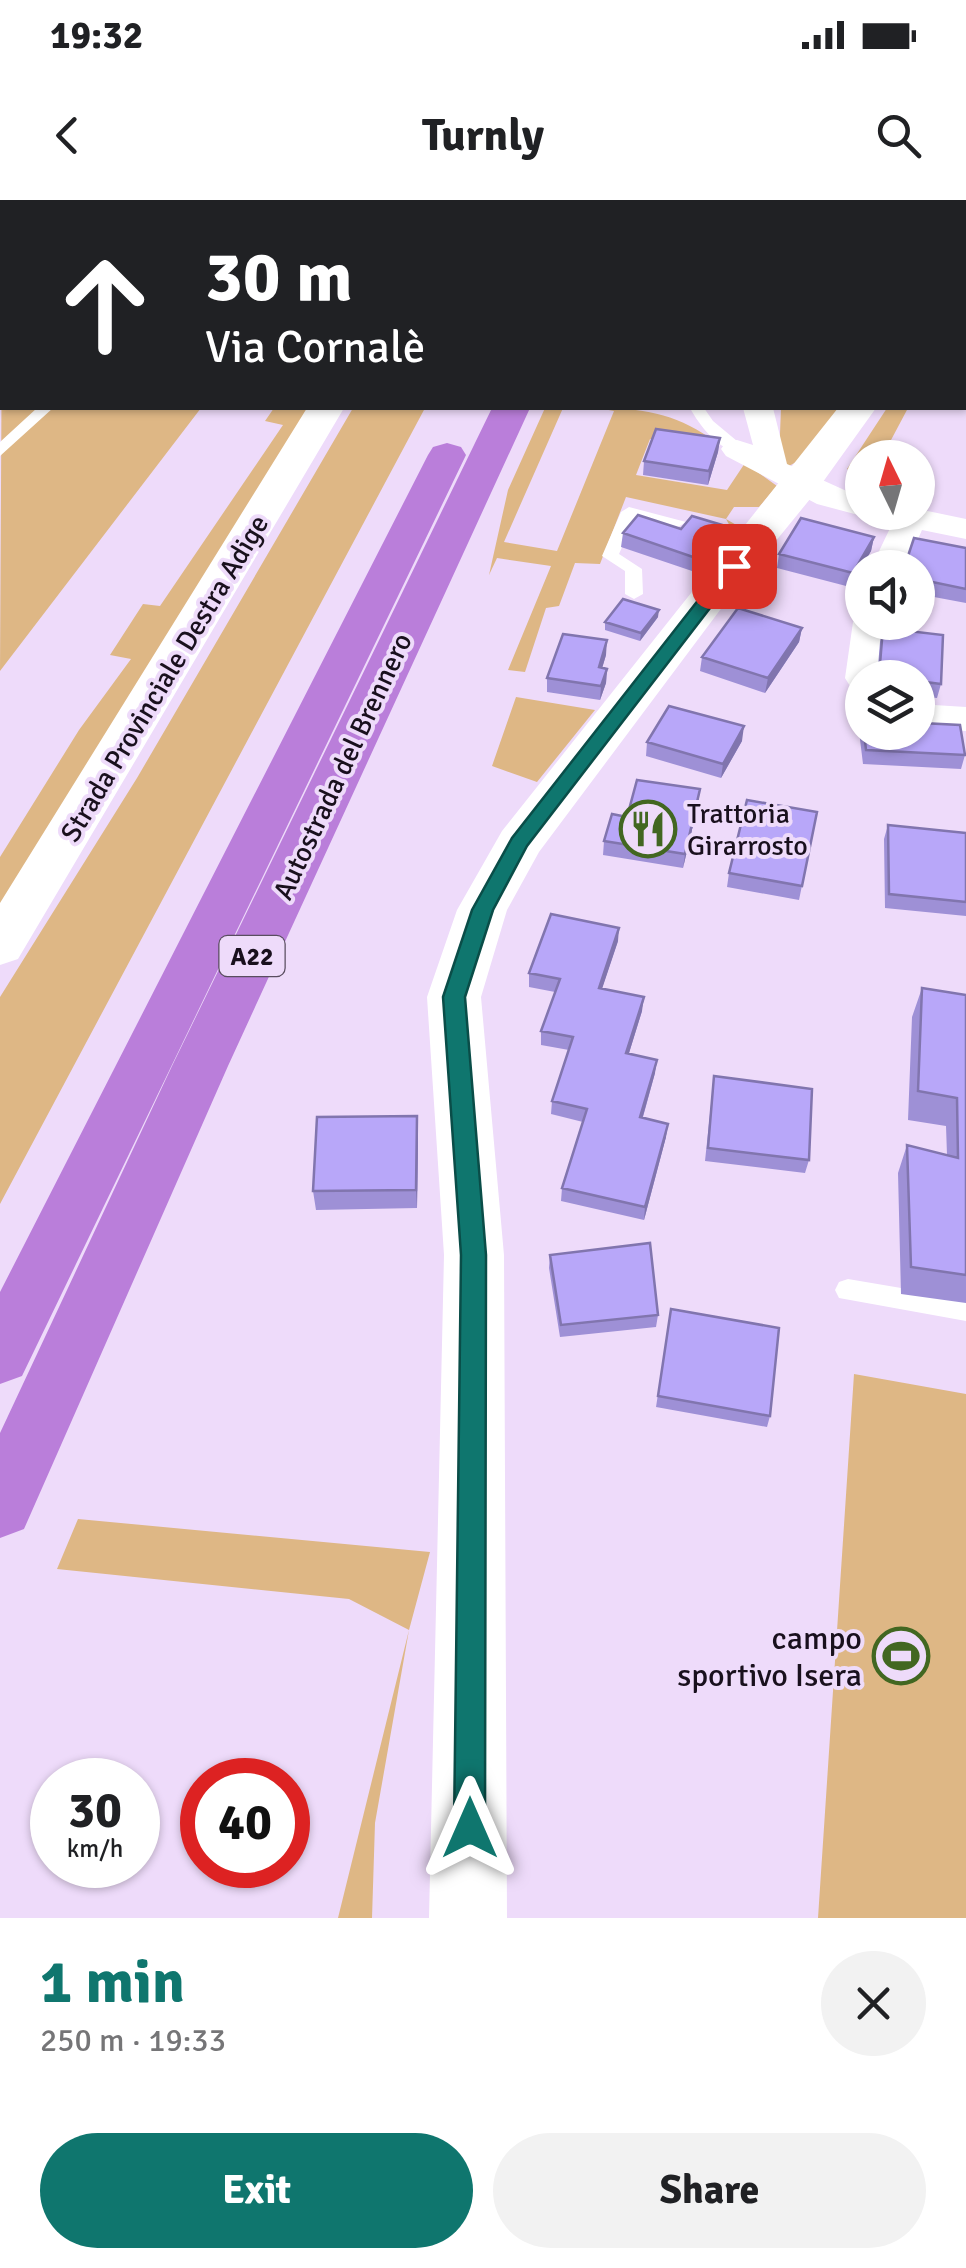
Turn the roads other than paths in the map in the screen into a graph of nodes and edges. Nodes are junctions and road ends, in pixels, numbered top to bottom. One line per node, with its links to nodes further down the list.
1 (44, 410): 9 (lane)
2 (324, 410): 18 (street, Strada Provinciale Destra Adige)
3 (470, 410): 21 (highway, Autostrada del Brennero / A22)
4 (509, 410): 22 (highway, Autostrada del Brennero / A22)
5 (698, 410): 8 (lane)
6 (759, 410): 10 (street)
7 (855, 410): 10 (street)
8 (736, 448): 10 (street)
9 (0, 450)
10 (786, 478): 11 (street); 23 (street)
11 (845, 505)
12 (678, 522): 15 (lane)
13 (935, 524): 14 (street)
14 (966, 530)
15 (634, 594)
16 (935, 717): 17 (street)
17 (966, 719)
18 (0, 946)
19 (848, 1290): 20 (lane)
20 (966, 1310)
21 (0, 1356)
22 (0, 1506)
23 (470, 1910)

